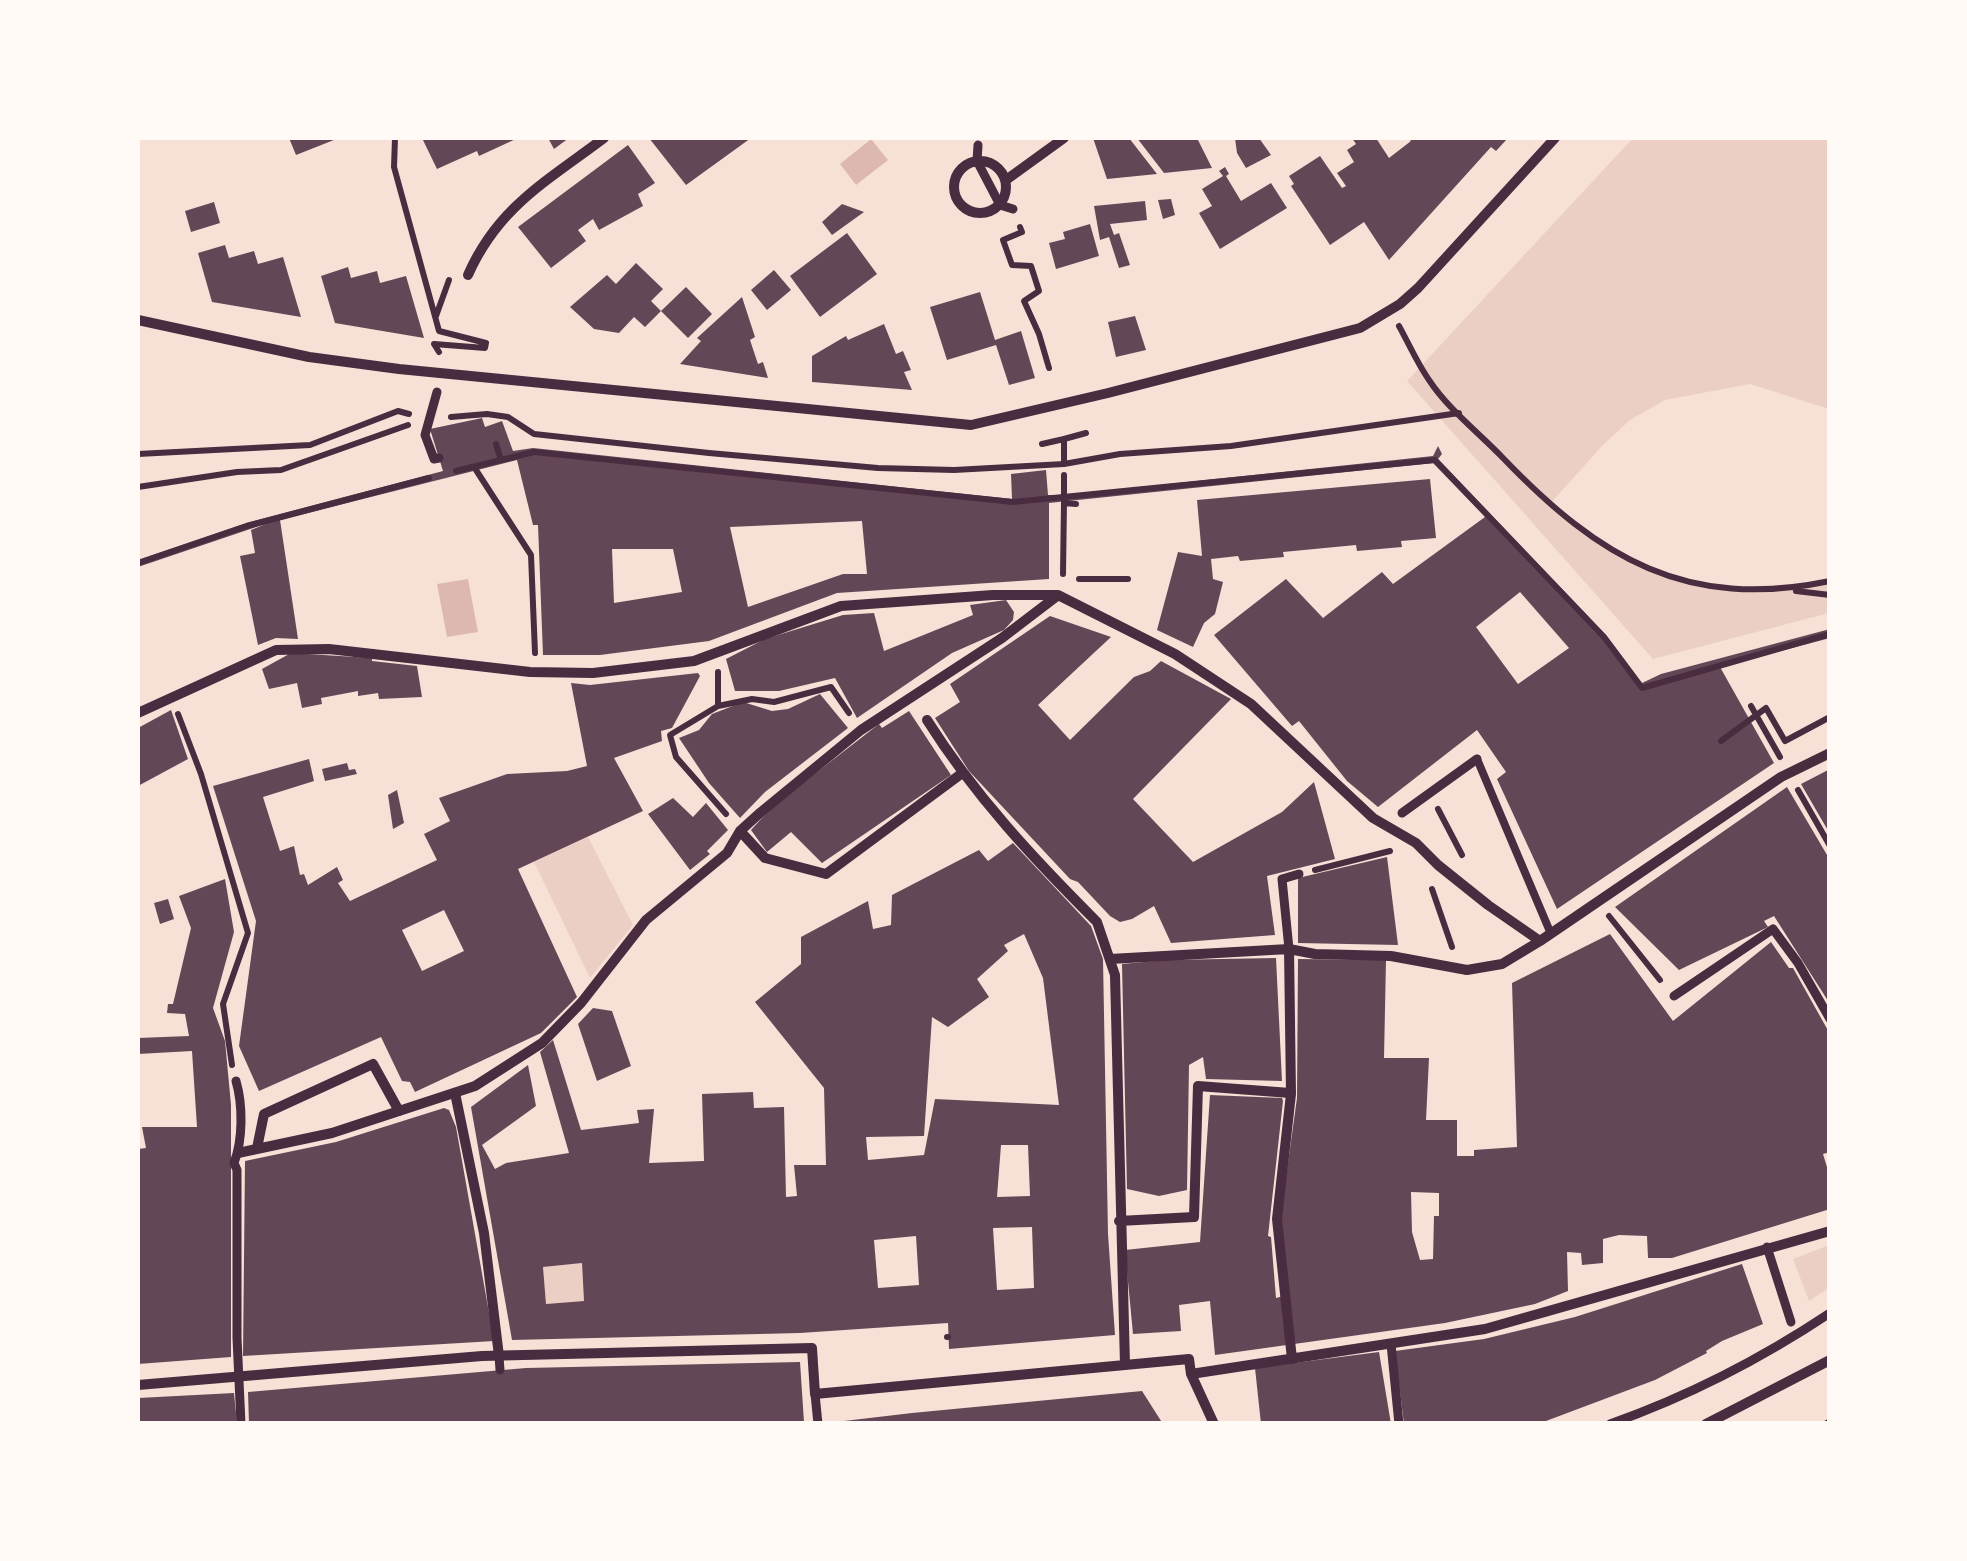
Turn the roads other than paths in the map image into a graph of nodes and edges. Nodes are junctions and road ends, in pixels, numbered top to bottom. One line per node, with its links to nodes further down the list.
1 (604, 138): 9 (street)
2 (1064, 138): 6 (street)
3 (1556, 138): 10 (street)
4 (978, 145): 5 (street)
5 (977, 161): 6 (street); 7 (street); 7 (street)
6 (1006, 180): 7 (street)
7 (1000, 205): 8 (street)
8 (1013, 209)
9 (468, 275)
10 (138, 320)
11 (437, 392): 12 (street)
12 (440, 458)
13 (1058, 595): 14 (street); 20 (street); 23 (street)
14 (138, 713)
15 (927, 720): 18 (street)
16 (1830, 754): 22 (street)
17 (1477, 759): 19 (street); 22 (lane)
18 (962, 774): 20 (street); 25 (street)
19 (1402, 813)
20 (740, 831): 29 (street)
21 (1299, 874): 24 (street)
22 (1551, 934): 23 (street)
23 (1540, 941): 24 (street)
24 (1289, 949): 25 (street); 30 (street)
25 (1110, 959): 34 (street)
26 (1674, 996): 27 (street)
27 (1830, 1019)
28 (236, 1081): 33 (street)
29 (455, 1093): 31 (street); 40 (street)
30 (1290, 1093): 34 (street); 41 (street)
31 (399, 1112): 32 (street); 32 (street)
32 (258, 1148): 33 (street)
33 (238, 1153): 46 (street)
34 (1120, 1221): 43 (street)
35 (1830, 1231): 36 (street)
36 (1767, 1247): 38 (street); 39 (street)
37 (1830, 1312): 53 (street)
38 (1792, 1322)
39 (1391, 1344): 41 (street); 52 (street)
40 (499, 1356): 44 (street); 46 (street); 48 (street)
41 (1292, 1359): 45 (street)
42 (1830, 1360): 54 (street)
43 (1125, 1366): 45 (street); 48 (street)
44 (500, 1370)
45 (1191, 1374): 51 (street)
46 (239, 1377): 47 (street); 50 (street)
47 (138, 1385)
48 (815, 1394): 49 (street)
49 (818, 1423)
50 (242, 1424)
51 (1214, 1424)
52 (1398, 1424)
53 (1610, 1424)
54 (1706, 1424)

